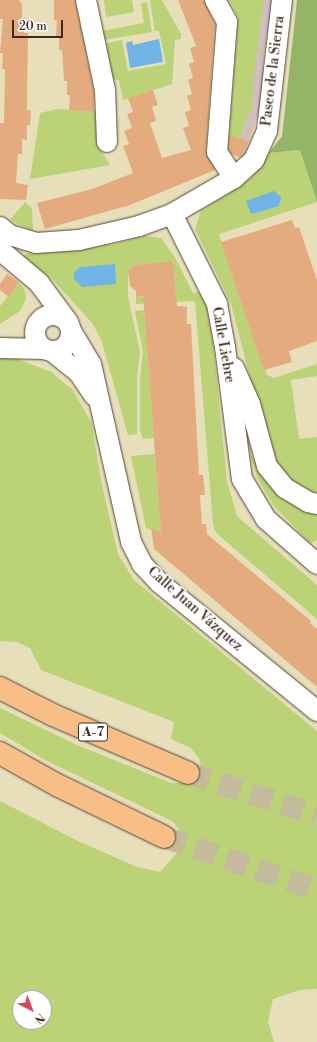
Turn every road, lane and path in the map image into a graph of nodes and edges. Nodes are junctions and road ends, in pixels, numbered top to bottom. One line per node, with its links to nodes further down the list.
1 (86, 0): 4 (street)
2 (215, 0): 5 (street)
3 (282, 0): 5 (street, Paseo de la Sierra)
4 (107, 142)
5 (234, 178): 6 (street, Paseo de la Sierra)
6 (172, 214): 7 (street); 13 (street, Calle Liebre)
7 (0, 227)
8 (0, 250): 9 (street)
9 (27, 274): 10 (street); 11 (street)
10 (36, 326): 11 (street); 12 (street); 15 (street)
11 (70, 327): 15 (street); 16 (street, Calle Juan Vázquez)
12 (0, 341)
13 (225, 347): 17 (street); 18 (street, Calle Liebre)
14 (0, 348): 15 (street)
15 (48, 350): 16 (street, Calle Juan Vázquez)
16 (103, 408): 20 (street, Calle Juan Vázquez)
17 (317, 504)
18 (317, 564)
19 (0, 688): 22 (highway, A-7)
20 (317, 711)
21 (0, 753): 23 (highway)
22 (188, 773)
23 (164, 837)

